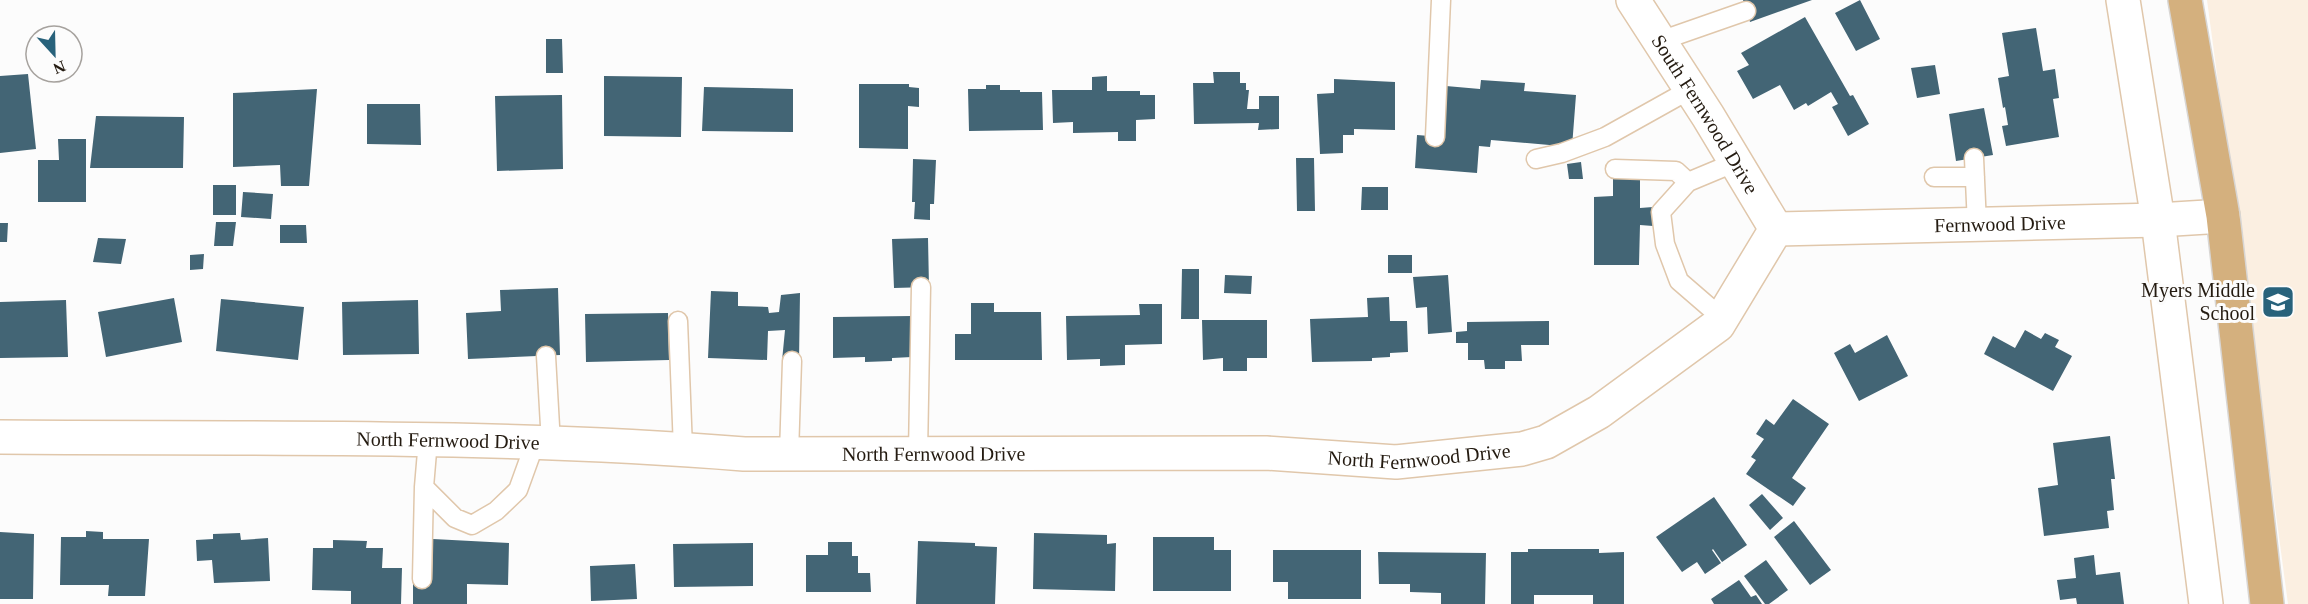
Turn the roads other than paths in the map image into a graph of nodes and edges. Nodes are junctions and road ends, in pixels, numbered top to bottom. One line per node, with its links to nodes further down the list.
1 (1441, 0): 8 (lane)
2 (1633, 0): 6 (street, South Fernwood Drive)
3 (2123, 0): 17 (street)
4 (2185, 0): 16 (main road)
5 (1746, 11): 6 (lane)
6 (1660, 41): 7 (street, South Fernwood Drive)
7 (1691, 89): 10 (lane); 11 (street, South Fernwood Drive)
8 (1435, 137)
9 (1974, 158): 14 (lane)
10 (1536, 159)
11 (1736, 162): 15 (lane); 19 (street, South Fernwood Drive)
12 (1615, 169): 15 (lane)
13 (1934, 177): 14 (lane)
14 (1975, 177): 18 (lane)
15 (1688, 182): 21 (lane)
16 (2223, 216): 17 (street, Fernwood Drive); 34 (main road)
17 (2158, 220): 18 (street, Fernwood Drive); 33 (street)
18 (1977, 225): 19 (street, Fernwood Drive)
19 (1776, 229): 21 (street, North Fernwood Drive)
20 (921, 287): 30 (lane)
21 (1722, 319): 30 (street, North Fernwood Drive)
22 (678, 321): 28 (lane)
23 (546, 356): 27 (lane)
24 (792, 361): 29 (lane)
25 (0, 437): 26 (street, North Fernwood Drive)
26 (428, 440): 27 (street, North Fernwood Drive); 31 (lane)
27 (543, 444): 28 (street, North Fernwood Drive); 31 (lane)
28 (682, 449): 29 (street, North Fernwood Drive)
29 (789, 453): 30 (street, North Fernwood Drive)
30 (918, 453)
31 (424, 488): 32 (lane)
32 (422, 579)
33 (2206, 604)
34 (2267, 604)

